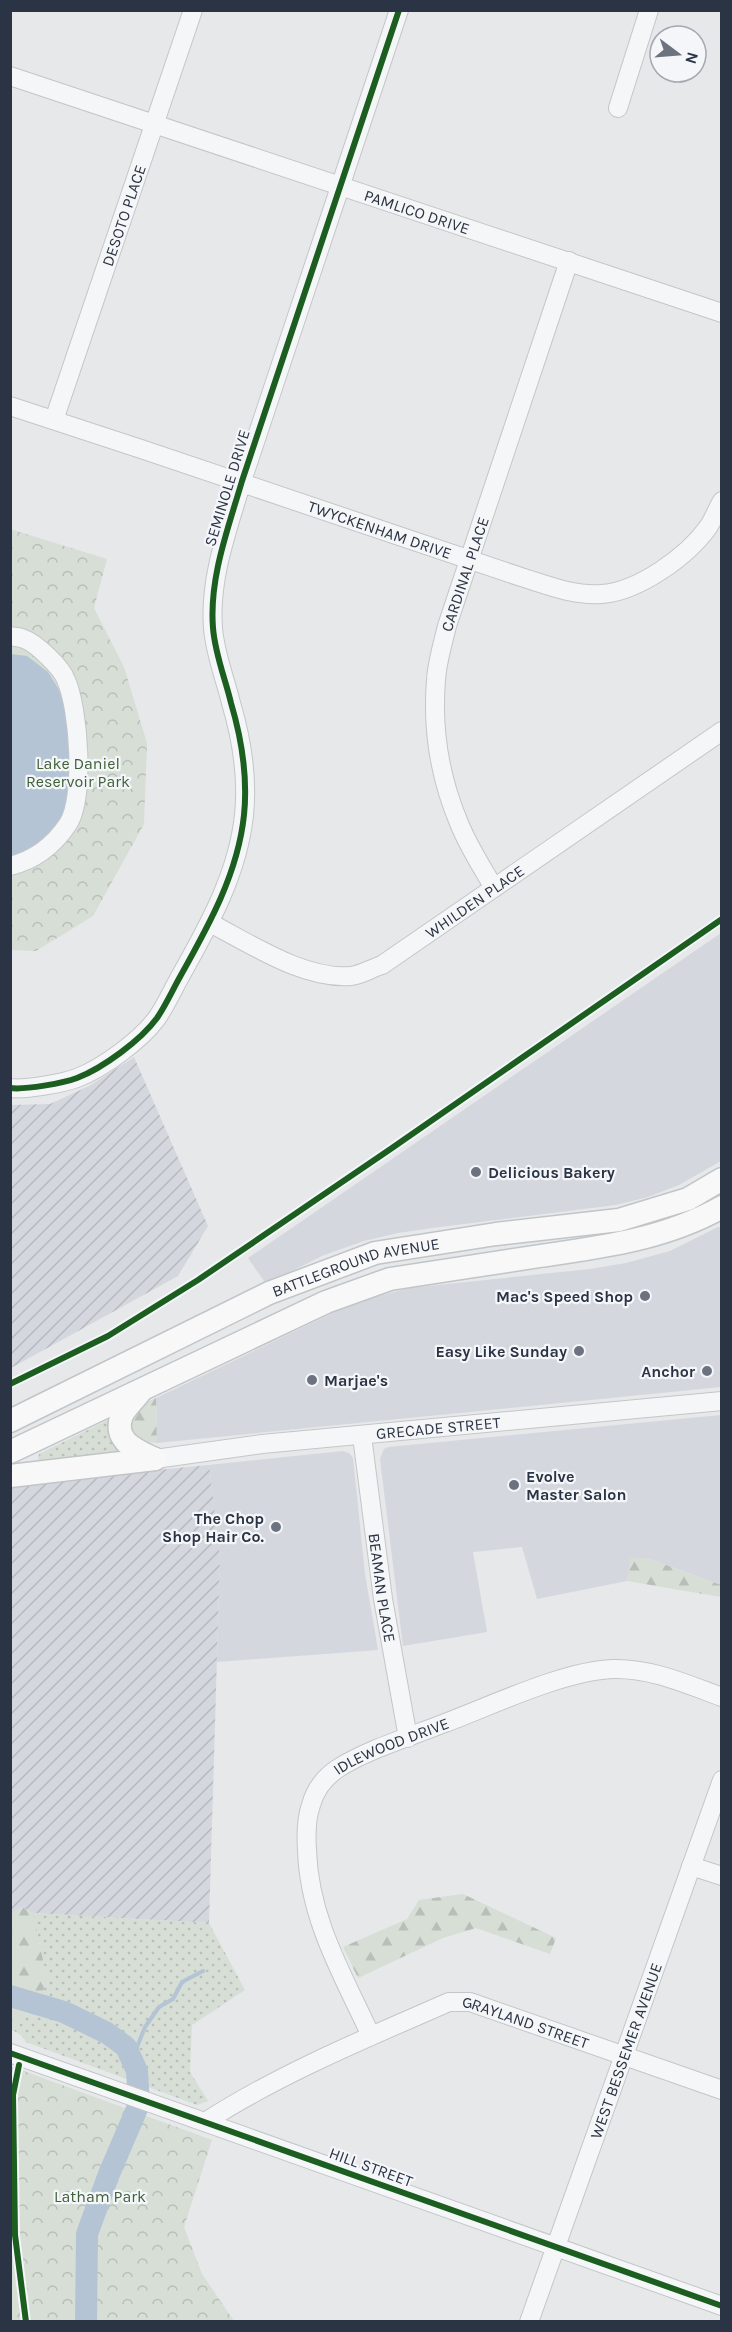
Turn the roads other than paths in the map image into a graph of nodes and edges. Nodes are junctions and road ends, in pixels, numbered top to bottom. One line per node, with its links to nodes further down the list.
1 (193, 10): 6 (street, DESOTO PLACE)
2 (399, 10): 7 (street, SEMINOLE DRIVE)
3 (649, 10): 5 (street)
4 (10, 76): 6 (street, PAMLICO DRIVE)
5 (618, 108)
6 (155, 124): 7 (street, PAMLICO DRIVE); 11 (street, DESOTO PLACE)
7 (340, 185): 8 (street, PAMLICO DRIVE); 12 (street, SEMINOLE DRIVE)
8 (569, 261): 9 (street, PAMLICO DRIVE); 14 (street, CARDINAL PLACE)
9 (722, 313)
10 (10, 405): 11 (street, TWYCKENHAM DRIVE)
11 (54, 420): 12 (street, TWYCKENHAM DRIVE)
12 (242, 482): 14 (street, TWYCKENHAM DRIVE); 19 (street, SEMINOLE DRIVE)
13 (722, 501): 14 (street, TWYCKENHAM DRIVE)
14 (469, 560): 18 (street, CARDINAL PLACE)
15 (10, 636): 17 (street)
16 (722, 731): 18 (street, WHILDEN PLACE)
17 (10, 866)
18 (494, 888): 19 (street, WHILDEN PLACE)
19 (210, 923): 20 (street, SEMINOLE DRIVE)
20 (10, 1088)
21 (718, 1188): 25 (main road, BATTLEGROUND AVENUE)
22 (722, 1207): 23 (main road, BATTLEGROUND AVENUE)
23 (142, 1389): 27 (main road, BATTLEGROUND AVENUE); 28 (main road)
24 (722, 1401): 26 (street, GRECADE STREET)
25 (10, 1421)
26 (362, 1436): 28 (street, GRECADE STREET); 31 (street, BEAMAN PLACE)
27 (10, 1452)
28 (155, 1458): 29 (main road)
29 (10, 1476)
30 (722, 1697): 31 (street, IDLEWOOD DRIVE)
31 (408, 1738): 35 (street, IDLEWOOD DRIVE)
32 (722, 1780): 33 (street, WEST BESSEMER AVENUE)
33 (692, 1866): 34 (street); 37 (street, WEST BESSEMER AVENUE)
34 (722, 1876)
35 (371, 2036): 37 (street, GRAYLAND STREET); 39 (street, GRAYLAND STREET)
36 (10, 2053): 39 (street, HILL STREET)
37 (623, 2055): 38 (street, GRAYLAND STREET); 40 (street, WEST BESSEMER AVENUE)
38 (722, 2090)
39 (205, 2122): 40 (street, HILL STREET)
40 (555, 2247): 41 (street, HILL STREET); 42 (street, WEST BESSEMER AVENUE)
41 (722, 2306)
42 (529, 2322)

